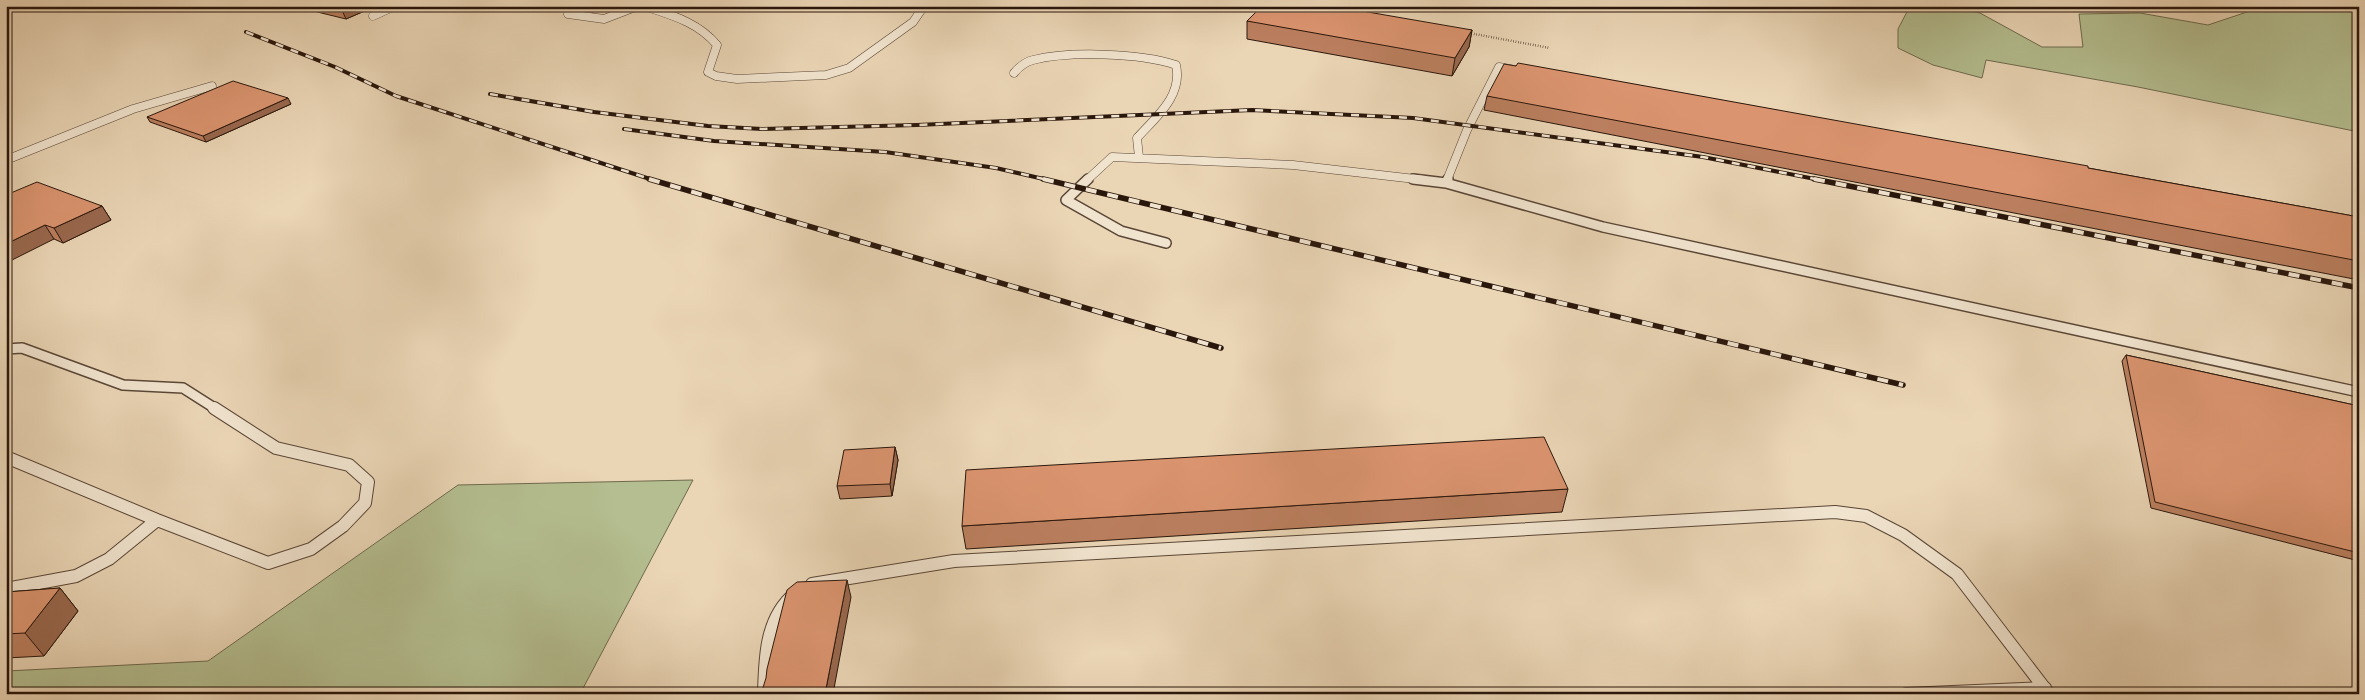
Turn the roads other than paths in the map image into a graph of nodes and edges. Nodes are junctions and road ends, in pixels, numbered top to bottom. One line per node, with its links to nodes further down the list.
1 (395, 6): 6 (lane)
2 (638, 6): 5 (lane)
3 (644, 6): 4 (lane)
4 (924, 6)
5 (568, 14)
6 (373, 16)
7 (1526, 72): 12 (lane)
8 (1014, 73): 10 (lane)
9 (212, 86): 11 (lane)
10 (1139, 157): 12 (lane); 13 (lane)
11 (6, 160)
12 (1446, 182): 15 (lane)
13 (1166, 244)
14 (6, 349): 17 (lane)
15 (2359, 392)
16 (6, 457): 17 (lane)
17 (157, 520): 18 (lane)
18 (6, 588)
19 (2047, 691): 20 (lane); 21 (lane)
20 (764, 694)
21 (1906, 694)

